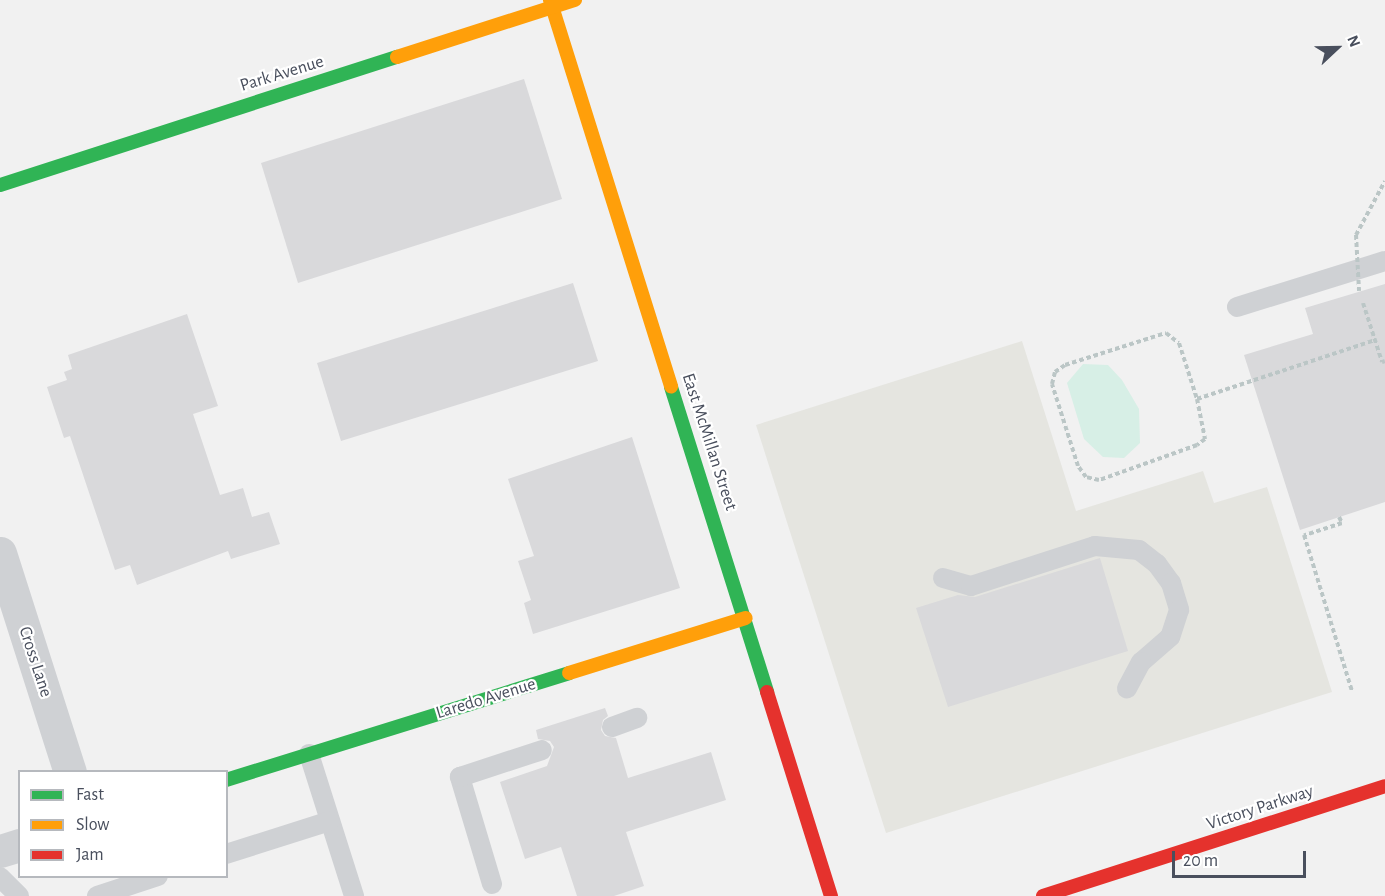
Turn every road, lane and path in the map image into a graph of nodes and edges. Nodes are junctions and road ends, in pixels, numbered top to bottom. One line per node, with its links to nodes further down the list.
1 (575, 0): 2 (street, Park Avenue)
2 (551, 4): 4 (street, Park Avenue); 13 (street, East McMillan Street)
3 (1385, 181): 7 (path, bridge)
4 (0, 185)
5 (1385, 261): 6 (lane)
6 (1237, 307)
7 (1375, 340): 8 (path); 9 (path)
8 (1385, 361)
9 (1197, 399): 9 (path)
10 (1339, 517): 15 (path)
11 (0, 553): 20 (street, Cross Lane)
12 (943, 578): 14 (lane)
13 (746, 618): 19 (street, Laredo Avenue); 33 (street, East McMillan Street)
14 (1127, 688)
15 (1352, 691)
16 (637, 718): 17 (lane)
17 (612, 727)
18 (542, 750): 29 (lane)
19 (309, 753): 21 (street, Laredo Avenue); 23 (lane)
20 (70, 770)
21 (228, 779)
22 (1385, 786): 34 (street, Victory Parkway)
23 (330, 821): 26 (lane); 32 (lane)
24 (18, 846): 25 (street)
25 (0, 851)
26 (228, 853)
27 (0, 877): 30 (lane)
28 (152, 878): 31 (lane)
29 (492, 884)
30 (19, 896)
31 (97, 896)
32 (354, 896)
33 (831, 896)
34 (1043, 896)

